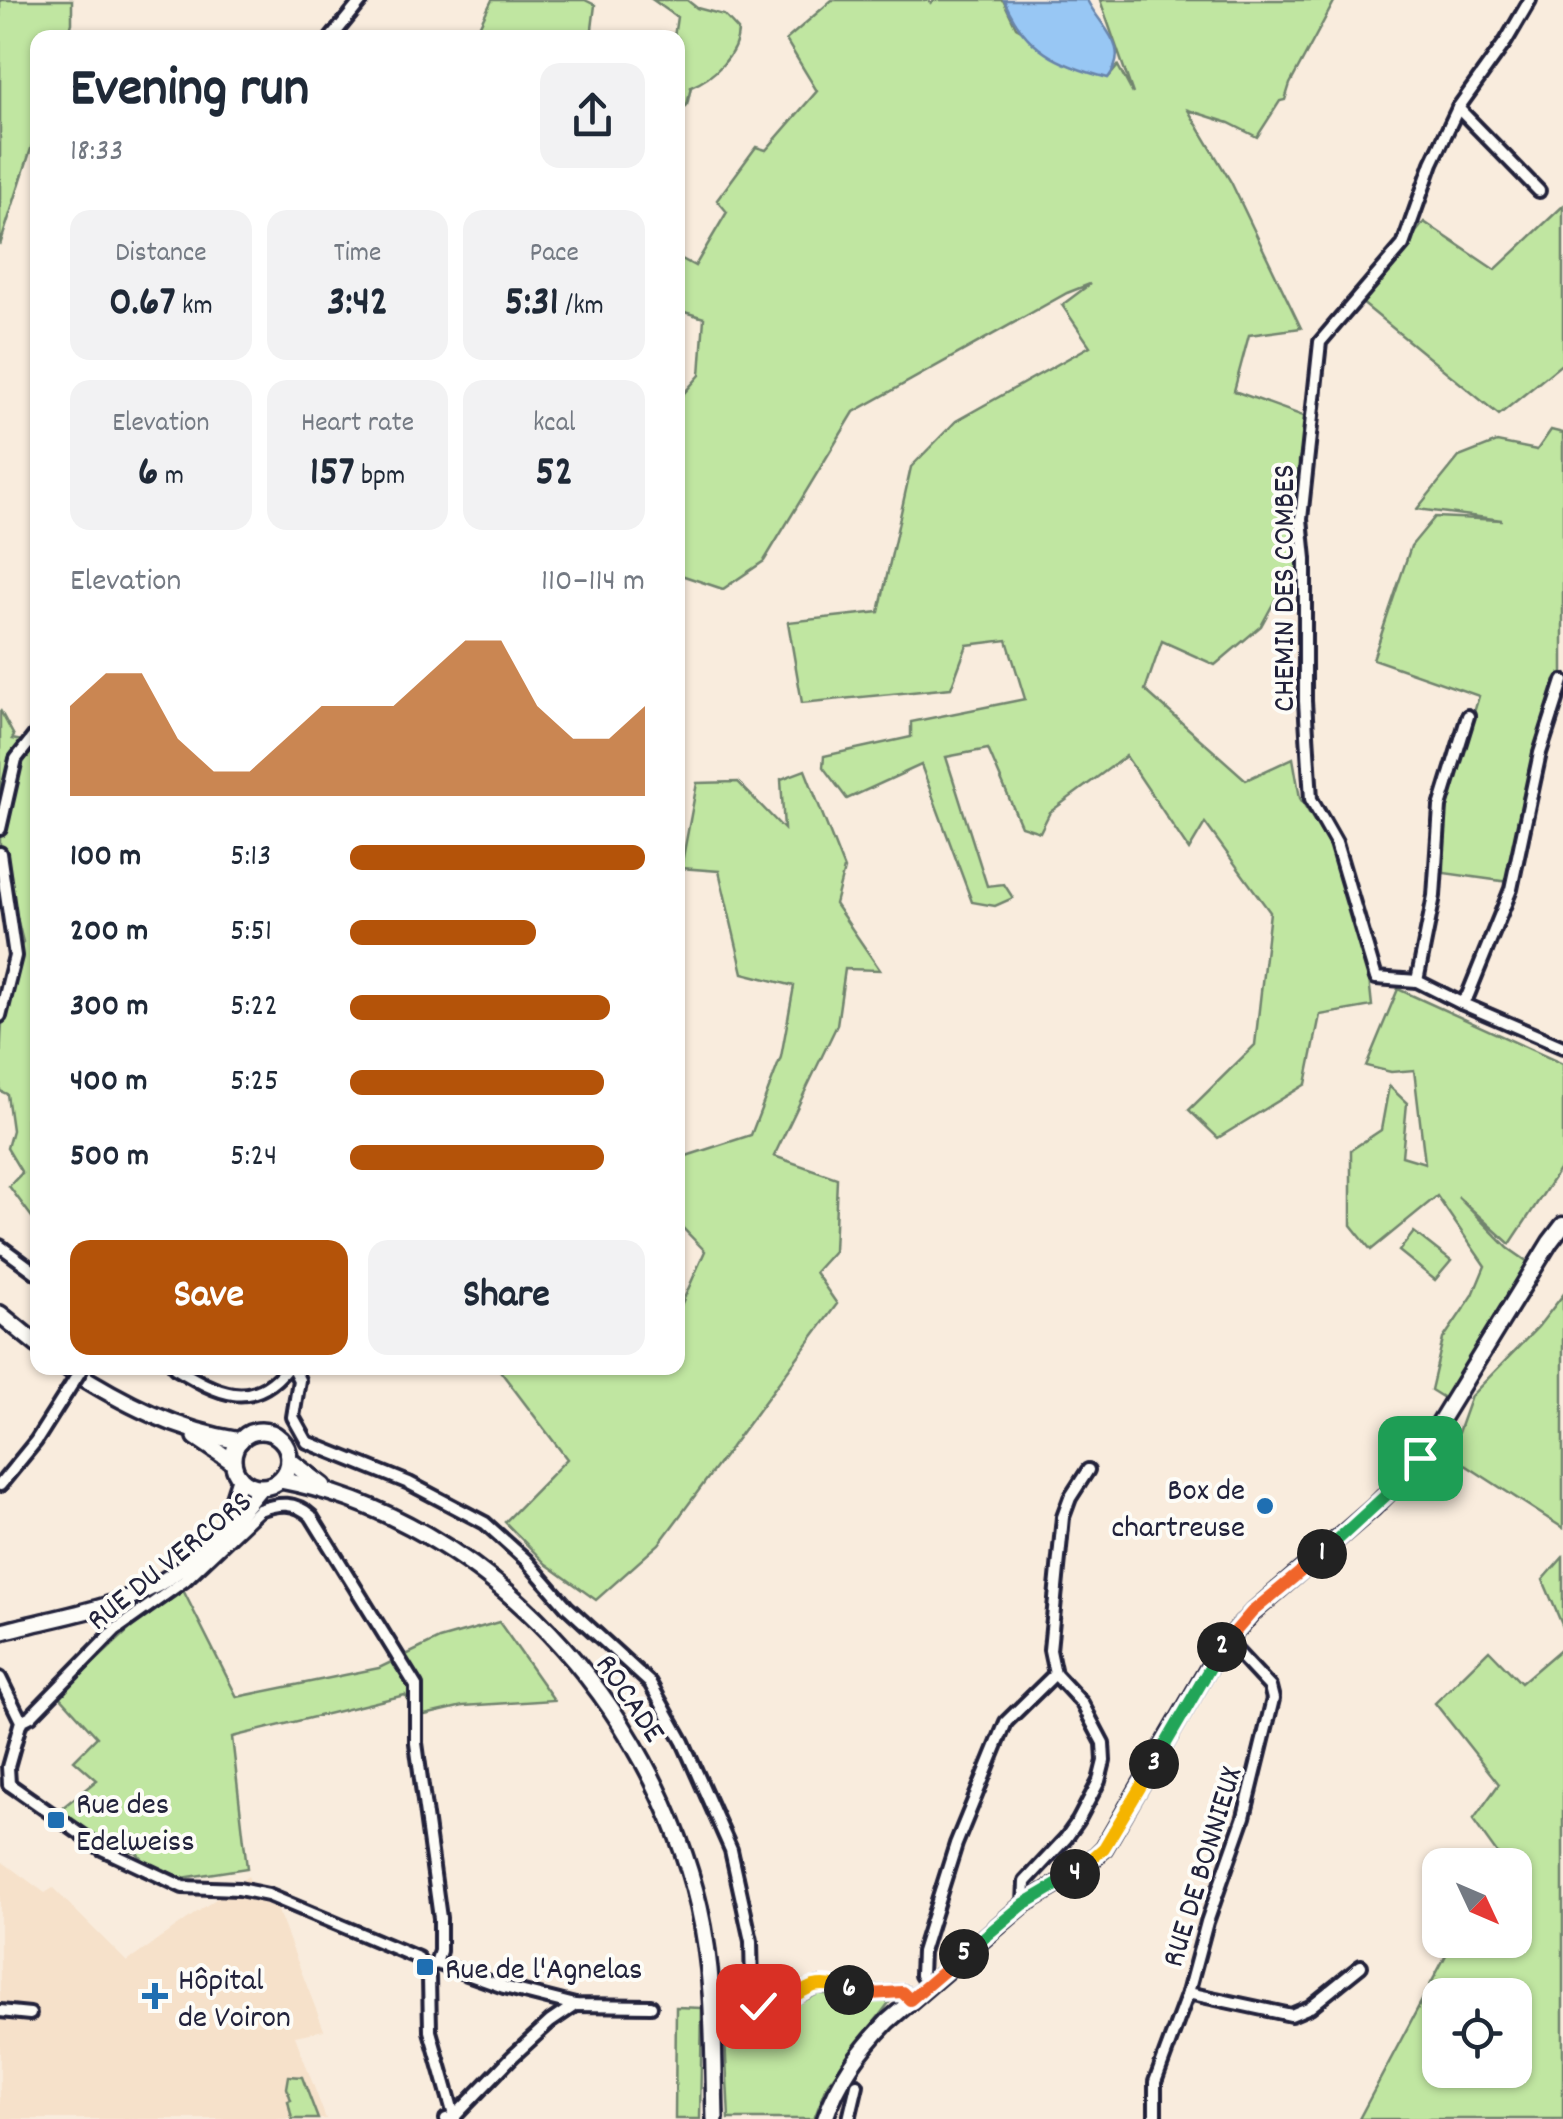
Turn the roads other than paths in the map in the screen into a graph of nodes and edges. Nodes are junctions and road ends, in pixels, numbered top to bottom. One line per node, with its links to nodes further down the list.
1 (362, 0): 3 (street)
2 (1530, 0): 4 (street, CHEMIN DES COMBES)
3 (338, 30)
4 (1458, 108): 5 (street); 11 (street, CHEMIN DES COMBES)
5 (1538, 190)
6 (1563, 680): 12 (street)
7 (1468, 716): 11 (street)
8 (30, 742): 9 (street)
9 (0, 829)
10 (0, 854): 13 (street)
11 (1417, 981): 12 (street)
12 (1462, 1003): 14 (street)
13 (0, 1016)
14 (1563, 1047)
15 (1563, 1225): 36 (main road)
16 (0, 1246): 17 (street)
17 (30, 1268)
18 (0, 1314): 19 (main road)
19 (30, 1338)
20 (78, 1375): 31 (street, bridge)
21 (80, 1375): 25 (main road)
22 (187, 1375): 23 (street)
23 (282, 1375)
24 (295, 1375): 46 (street)
25 (180, 1426): 26 (main road); 28 (main road)
26 (240, 1441): 27 (main road); 28 (main road)
27 (289, 1460): 30 (main road); 33 (main road, ROCADE)
28 (236, 1470): 32 (main road); 34 (main road)
29 (1088, 1470): 37 (street)
30 (280, 1480): 32 (main road); 33 (main road, ROCADE)
31 (0, 1485)
32 (261, 1487): 34 (main road)
33 (326, 1488): 54 (main road, ROCADE)
34 (221, 1529): 35 (main road)
35 (0, 1632)
36 (1226, 1642): 41 (main road); 45 (street, RUE DE BONNIEUX)
37 (1054, 1674): 41 (street); 44 (street)
38 (0, 1678): 39 (street)
39 (22, 1720): 40 (street); 42 (street, RUE DU VERCORS)
40 (5, 1786): 42 (street)
41 (1024, 1904): 44 (main road)
42 (431, 1965): 47 (street); 52 (street)
43 (1361, 1966): 45 (street)
44 (928, 1986): 46 (main road)
45 (1188, 1993): 56 (street, RUE DE BONNIEUX)
46 (910, 2000): 53 (main road)
47 (575, 2005): 48 (street); 52 (street)
48 (651, 2006)
49 (0, 2011): 50 (street)
50 (30, 2014)
51 (858, 2085): 55 (street)
52 (452, 2118)
53 (830, 2118)
54 (712, 2119)
55 (849, 2119)
56 (1155, 2119)

